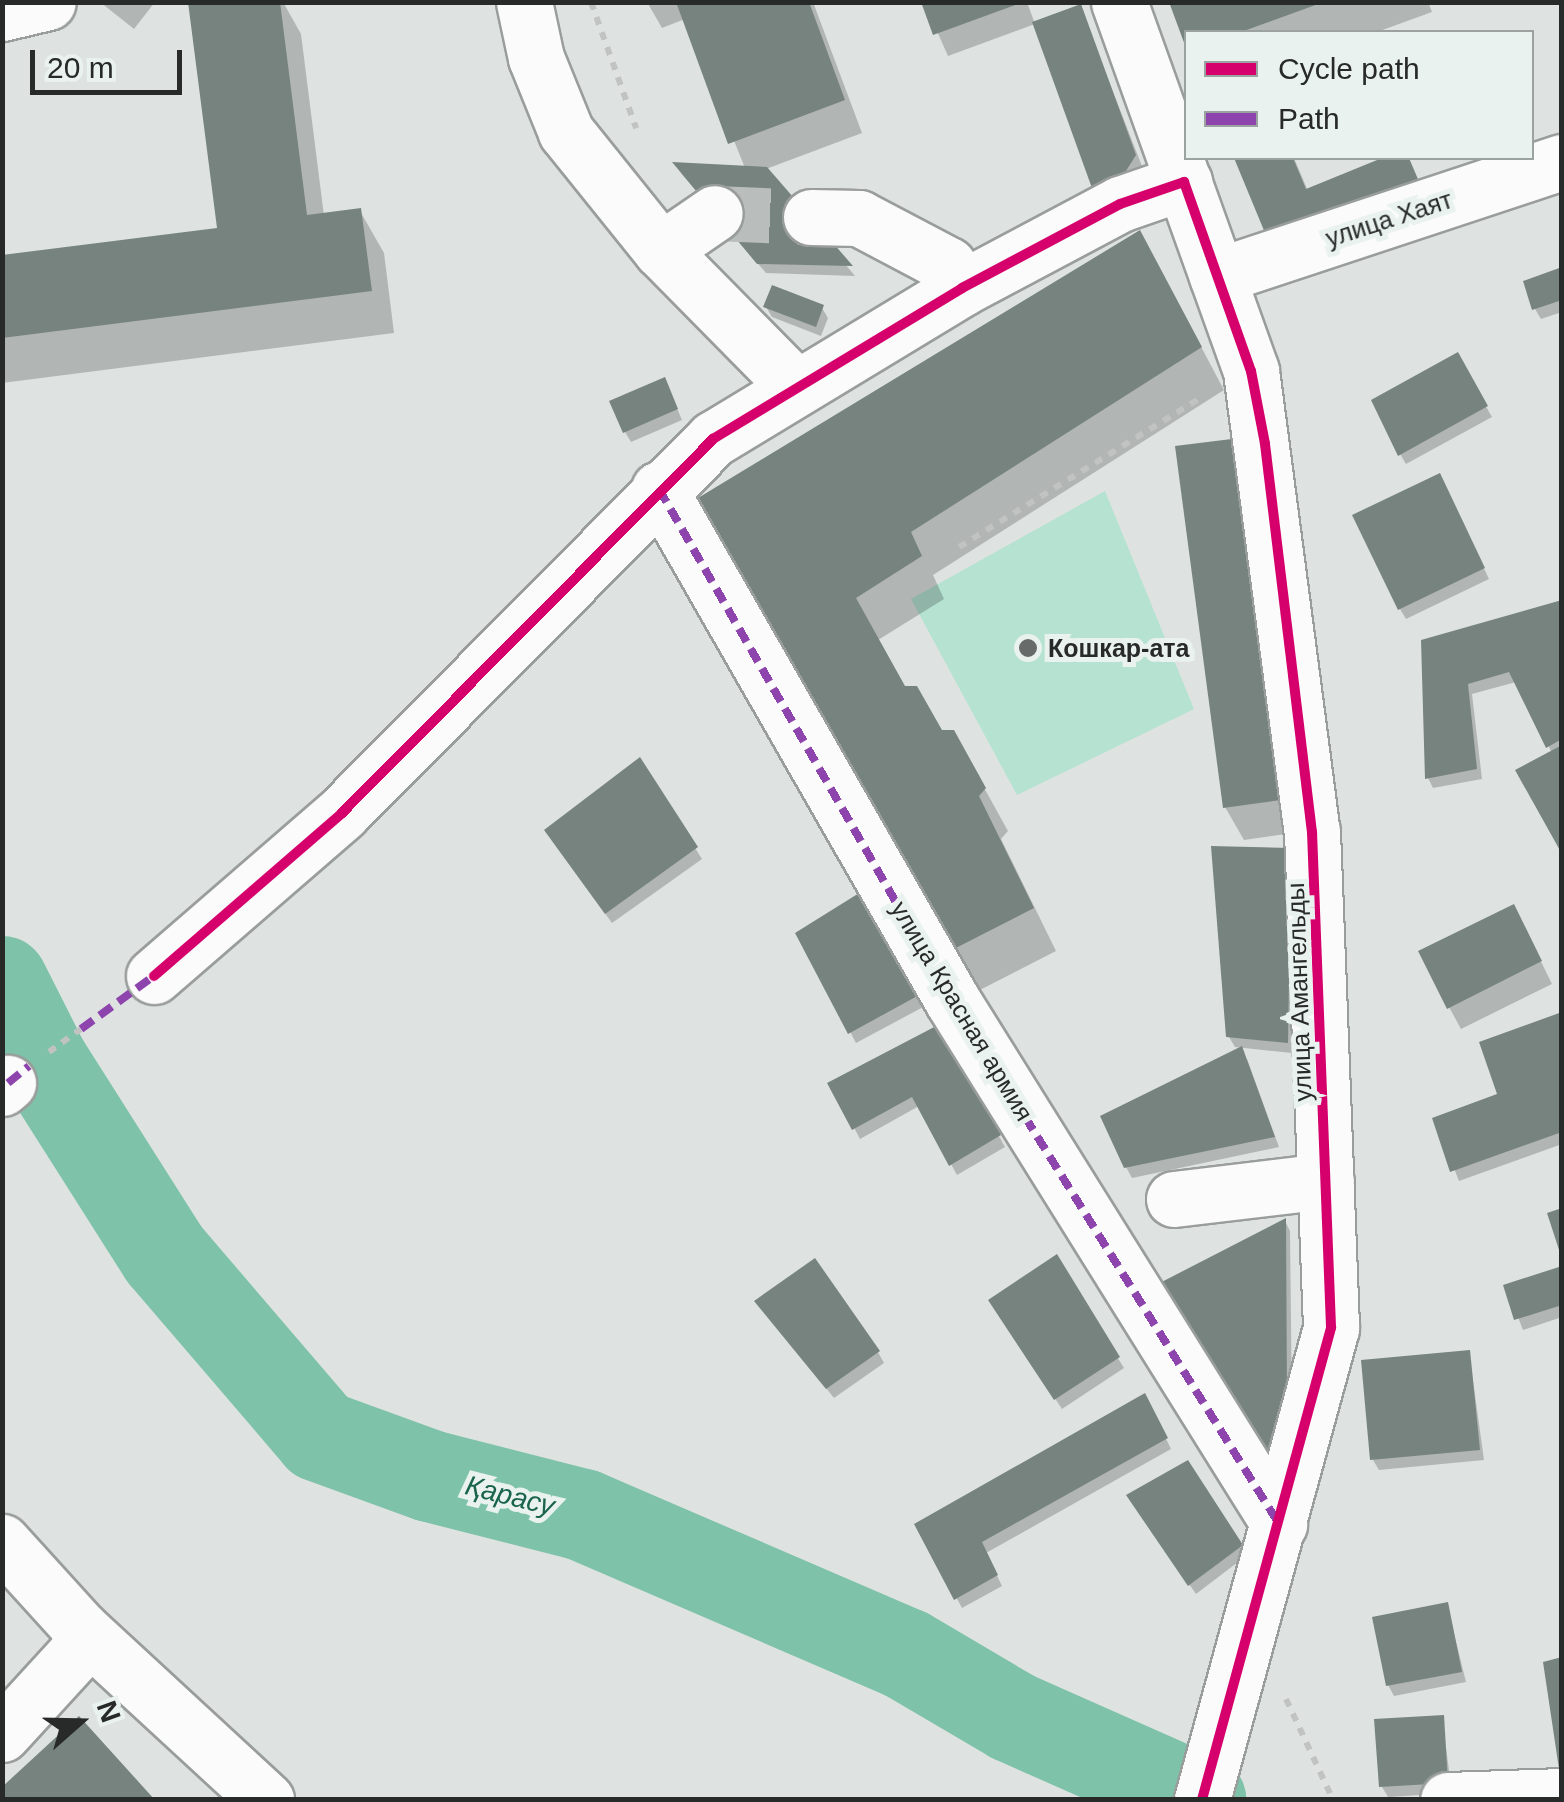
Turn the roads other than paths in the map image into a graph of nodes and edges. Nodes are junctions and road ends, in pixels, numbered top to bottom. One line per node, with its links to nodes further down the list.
1 (48, 2): 4 (street)
2 (524, 2): 9 (street)
3 (1119, 2): 6 (street, улица Амангельды)
4 (2, 12)
5 (1562, 162): 10 (street, улица Хаят)
6 (1184, 182): 10 (street, улица Амангельды); 11 (street)
7 (715, 213): 9 (street)
8 (811, 218): 11 (street)
9 (661, 250): 12 (street)
10 (1217, 276): 15 (street, улица Амангельды)
11 (962, 288): 12 (street)
12 (794, 386): 13 (street)
13 (659, 489): 14 (street); 17 (street, улица Красная армия)
14 (154, 976)
15 (1326, 1181): 16 (street); 17 (street, улица Амангельды)
16 (1174, 1200)
17 (1279, 1524): 23 (street, улица Амангельды)
18 (2, 1542): 19 (street)
19 (81, 1629): 20 (street); 22 (street)
20 (2, 1734)
21 (1562, 1796): 24 (street)
22 (266, 1800)
23 (1202, 1800)
24 (1448, 1800)

